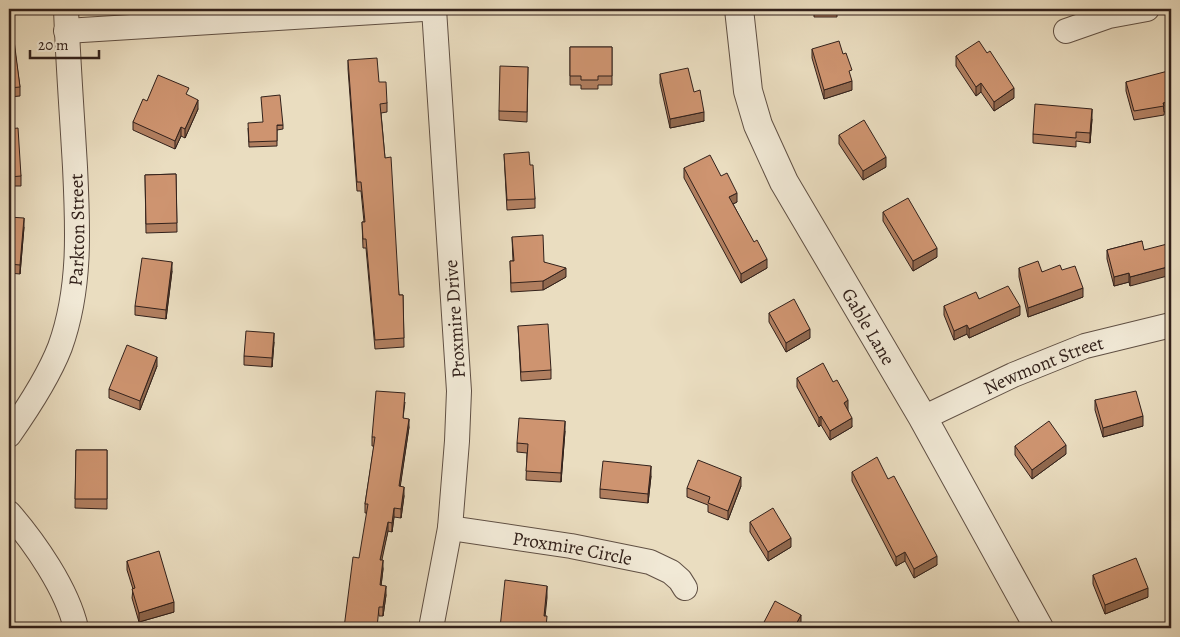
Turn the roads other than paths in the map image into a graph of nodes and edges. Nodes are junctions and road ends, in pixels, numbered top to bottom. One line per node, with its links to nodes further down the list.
1 (423, 9): 5 (street)
2 (434, 9): 11 (street, Proxmire Drive)
3 (738, 9): 8 (street, Gable Lane)
4 (1147, 9): 6 (street)
5 (66, 20): 9 (street, Parkton Street)
6 (1066, 31)
7 (1171, 325): 8 (street, Newmont Street)
8 (923, 418): 15 (street, Gable Lane)
9 (9, 435)
10 (9, 513): 13 (street)
11 (450, 528): 12 (street, Proxmire Circle); 14 (street, Proxmire Drive)
12 (685, 588)
13 (76, 628)
14 (431, 628)
15 (1039, 628)

